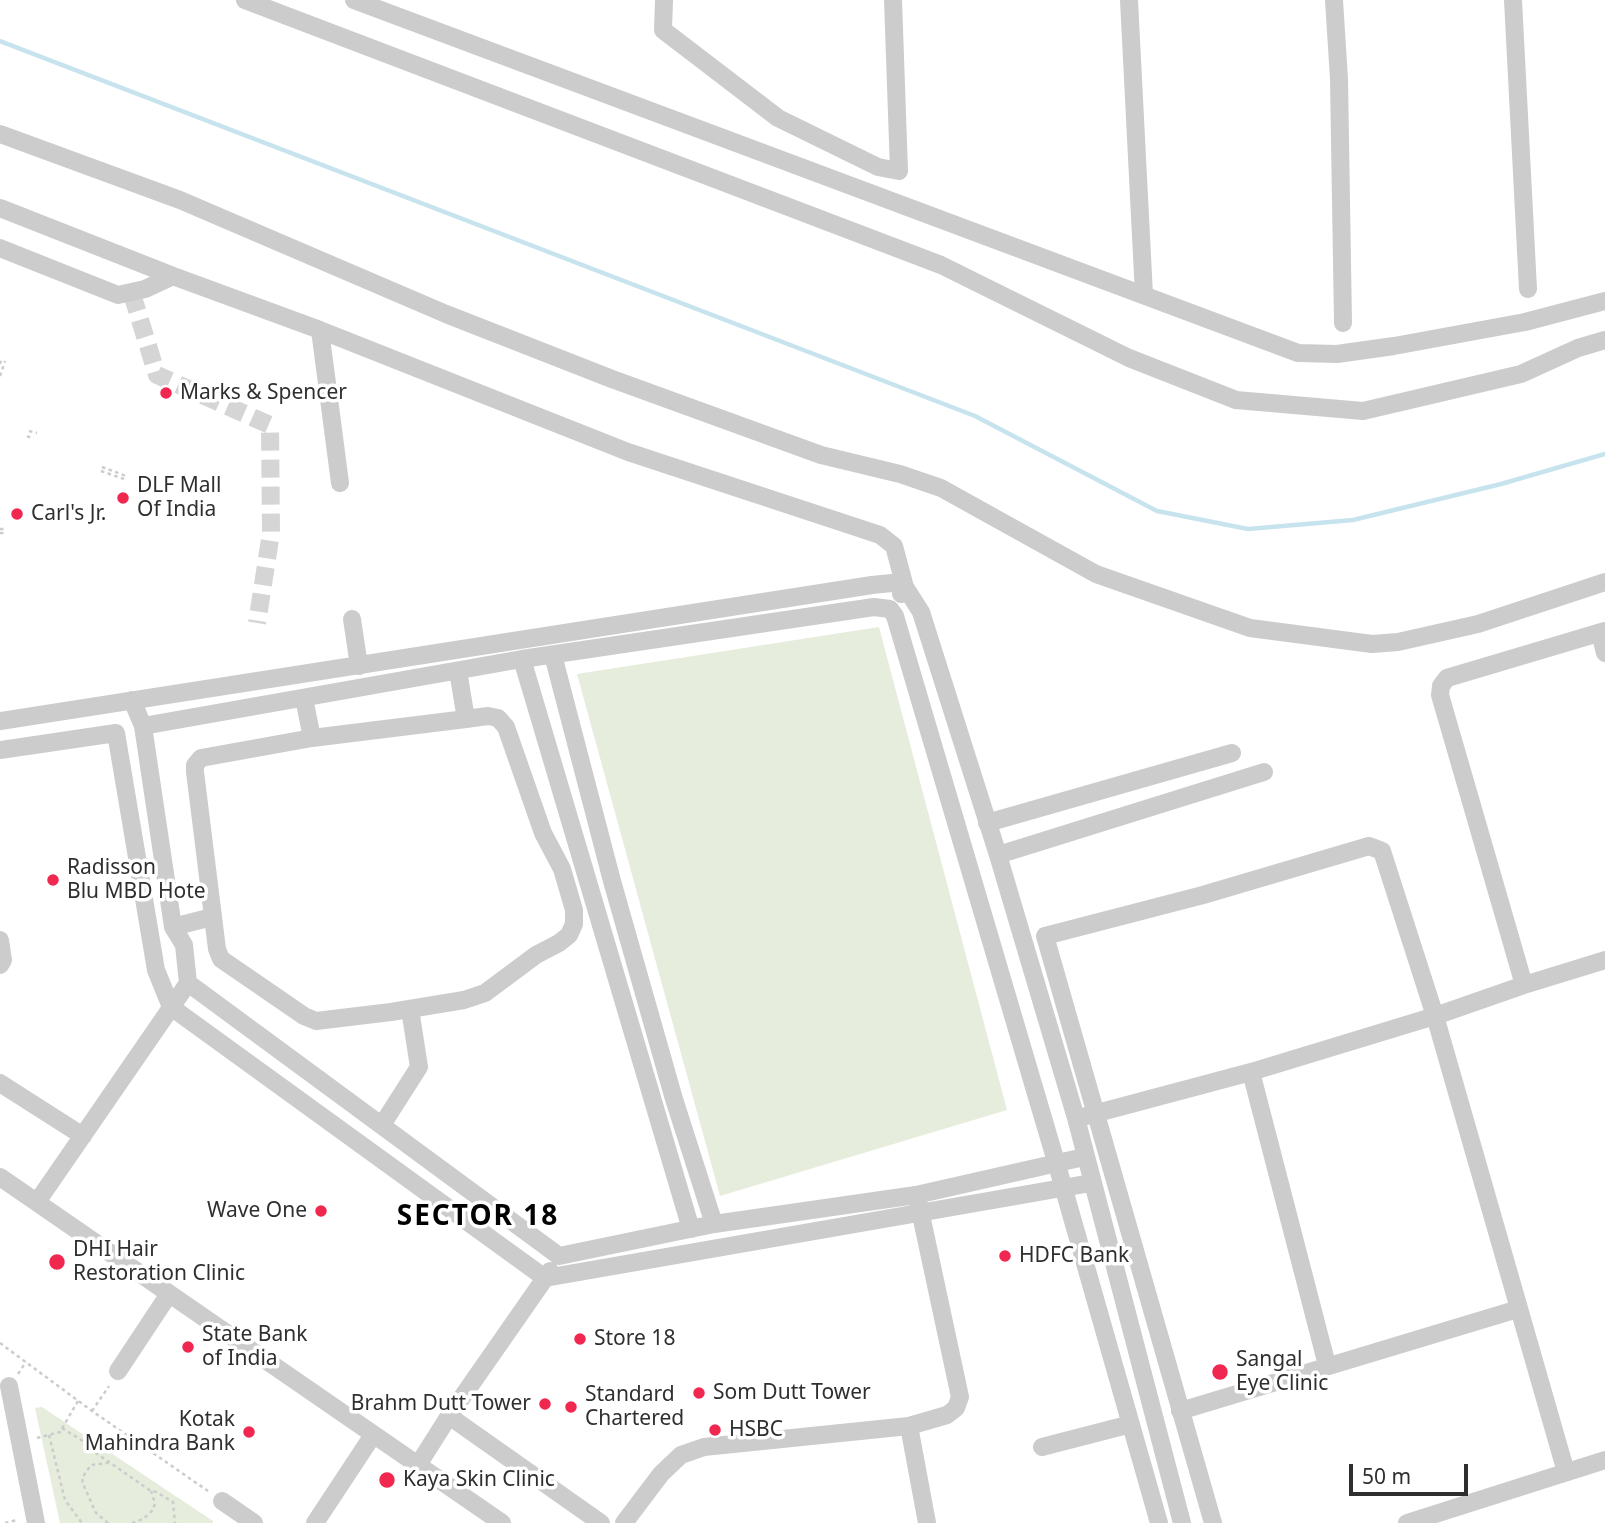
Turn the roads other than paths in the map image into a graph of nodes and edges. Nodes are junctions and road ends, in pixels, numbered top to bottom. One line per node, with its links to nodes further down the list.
1 (245, 0): 17 (street)
2 (354, 0): 13 (street)
3 (664, 0): 4 (street)
4 (893, 0)
5 (1129, 0): 13 (street)
6 (1334, 0): 15 (street)
7 (1513, 0): 12 (street)
8 (0, 134): 19 (street)
9 (0, 208): 11 (street)
10 (0, 248): 11 (street)
11 (173, 276): 16 (street)
12 (1528, 289)
13 (1144, 295): 14 (street)
14 (1605, 301)
15 (1343, 323)
16 (320, 330): 18 (street); 20 (street)
17 (1605, 340)
18 (340, 483)
19 (1605, 582)
20 (905, 587): 21 (street); 27 (street); 40 (street)
21 (890, 609): 25 (street); 61 (street)
22 (352, 619): 27 (street)
23 (1602, 632): 24 (street); 50 (street)
24 (1605, 653)
25 (553, 655): 26 (street); 67 (street)
26 (523, 659): 28 (street); 68 (street)
27 (359, 666): 30 (street)
28 (458, 671): 29 (street); 31 (street)
29 (304, 698): 33 (street); 34 (street)
30 (132, 700): 32 (street); 33 (street)
31 (466, 719): 34 (street); 52 (street)
32 (0, 721)
33 (143, 726): 38 (street)
34 (312, 738): 44 (street)
35 (0, 750): 39 (street)
36 (1232, 753): 40 (street)
37 (1264, 772): 41 (street)
38 (156, 813): 39 (street); 42 (street)
39 (130, 817): 43 (street)
40 (987, 823): 41 (street)
41 (998, 855): 57 (street)
42 (166, 880): 43 (street); 45 (street)
43 (142, 886): 51 (street)
44 (212, 917): 45 (street); 52 (street)
45 (173, 927): 49 (street)
46 (0, 940): 48 (street)
47 (1605, 960): 50 (street)
48 (0, 965)
49 (188, 982): 51 (street); 58 (street)
50 (1524, 985): 53 (street)
51 (171, 1007): 59 (street); 70 (street)
52 (410, 1009): 58 (street)
53 (1436, 1016): 54 (street); 56 (street); 72 (street)
54 (1251, 1072): 56 (street); 73 (street)
55 (0, 1083): 59 (street)
56 (1095, 1114): 57 (street); 76 (street)
57 (1076, 1118): 60 (street)
58 (382, 1125): 69 (street)
59 (82, 1136): 65 (street)
60 (1084, 1157): 61 (street); 63 (street)
61 (1057, 1165): 64 (street); 66 (street)
62 (0, 1177): 65 (street)
63 (1091, 1183): 64 (street); 94 (street)
64 (1064, 1188): 66 (street); 78 (street)
65 (37, 1202): 71 (street)
66 (918, 1204): 67 (street); 70 (street); 79 (street)
67 (713, 1224): 68 (street)
68 (691, 1228): 69 (street)
69 (559, 1256): 70 (street)
70 (545, 1278): 77 (street)
71 (169, 1294): 74 (street); 80 (street)
72 (1518, 1309): 73 (street); 84 (street)
73 (1327, 1365): 76 (street)
74 (118, 1371)
75 (13, 1378): 86 (street)
76 (1180, 1411): 95 (street)
77 (449, 1416): 83 (street); 90 (street)
78 (1131, 1424): 81 (street); 93 (street)
79 (909, 1426): 91 (street); 92 (street)
80 (373, 1435): 83 (street); 88 (street)
81 (1042, 1447)
82 (1605, 1460): 84 (street)
83 (418, 1465): 89 (street)
84 (1566, 1472): 96 (street)
85 (222, 1501): 87 (street)
86 (36, 1523)
87 (254, 1523)
88 (315, 1523)
89 (502, 1523)
90 (601, 1523)
91 (624, 1523)
92 (927, 1523)
93 (1159, 1523)
94 (1182, 1523)
95 (1213, 1523)
96 (1406, 1523)

